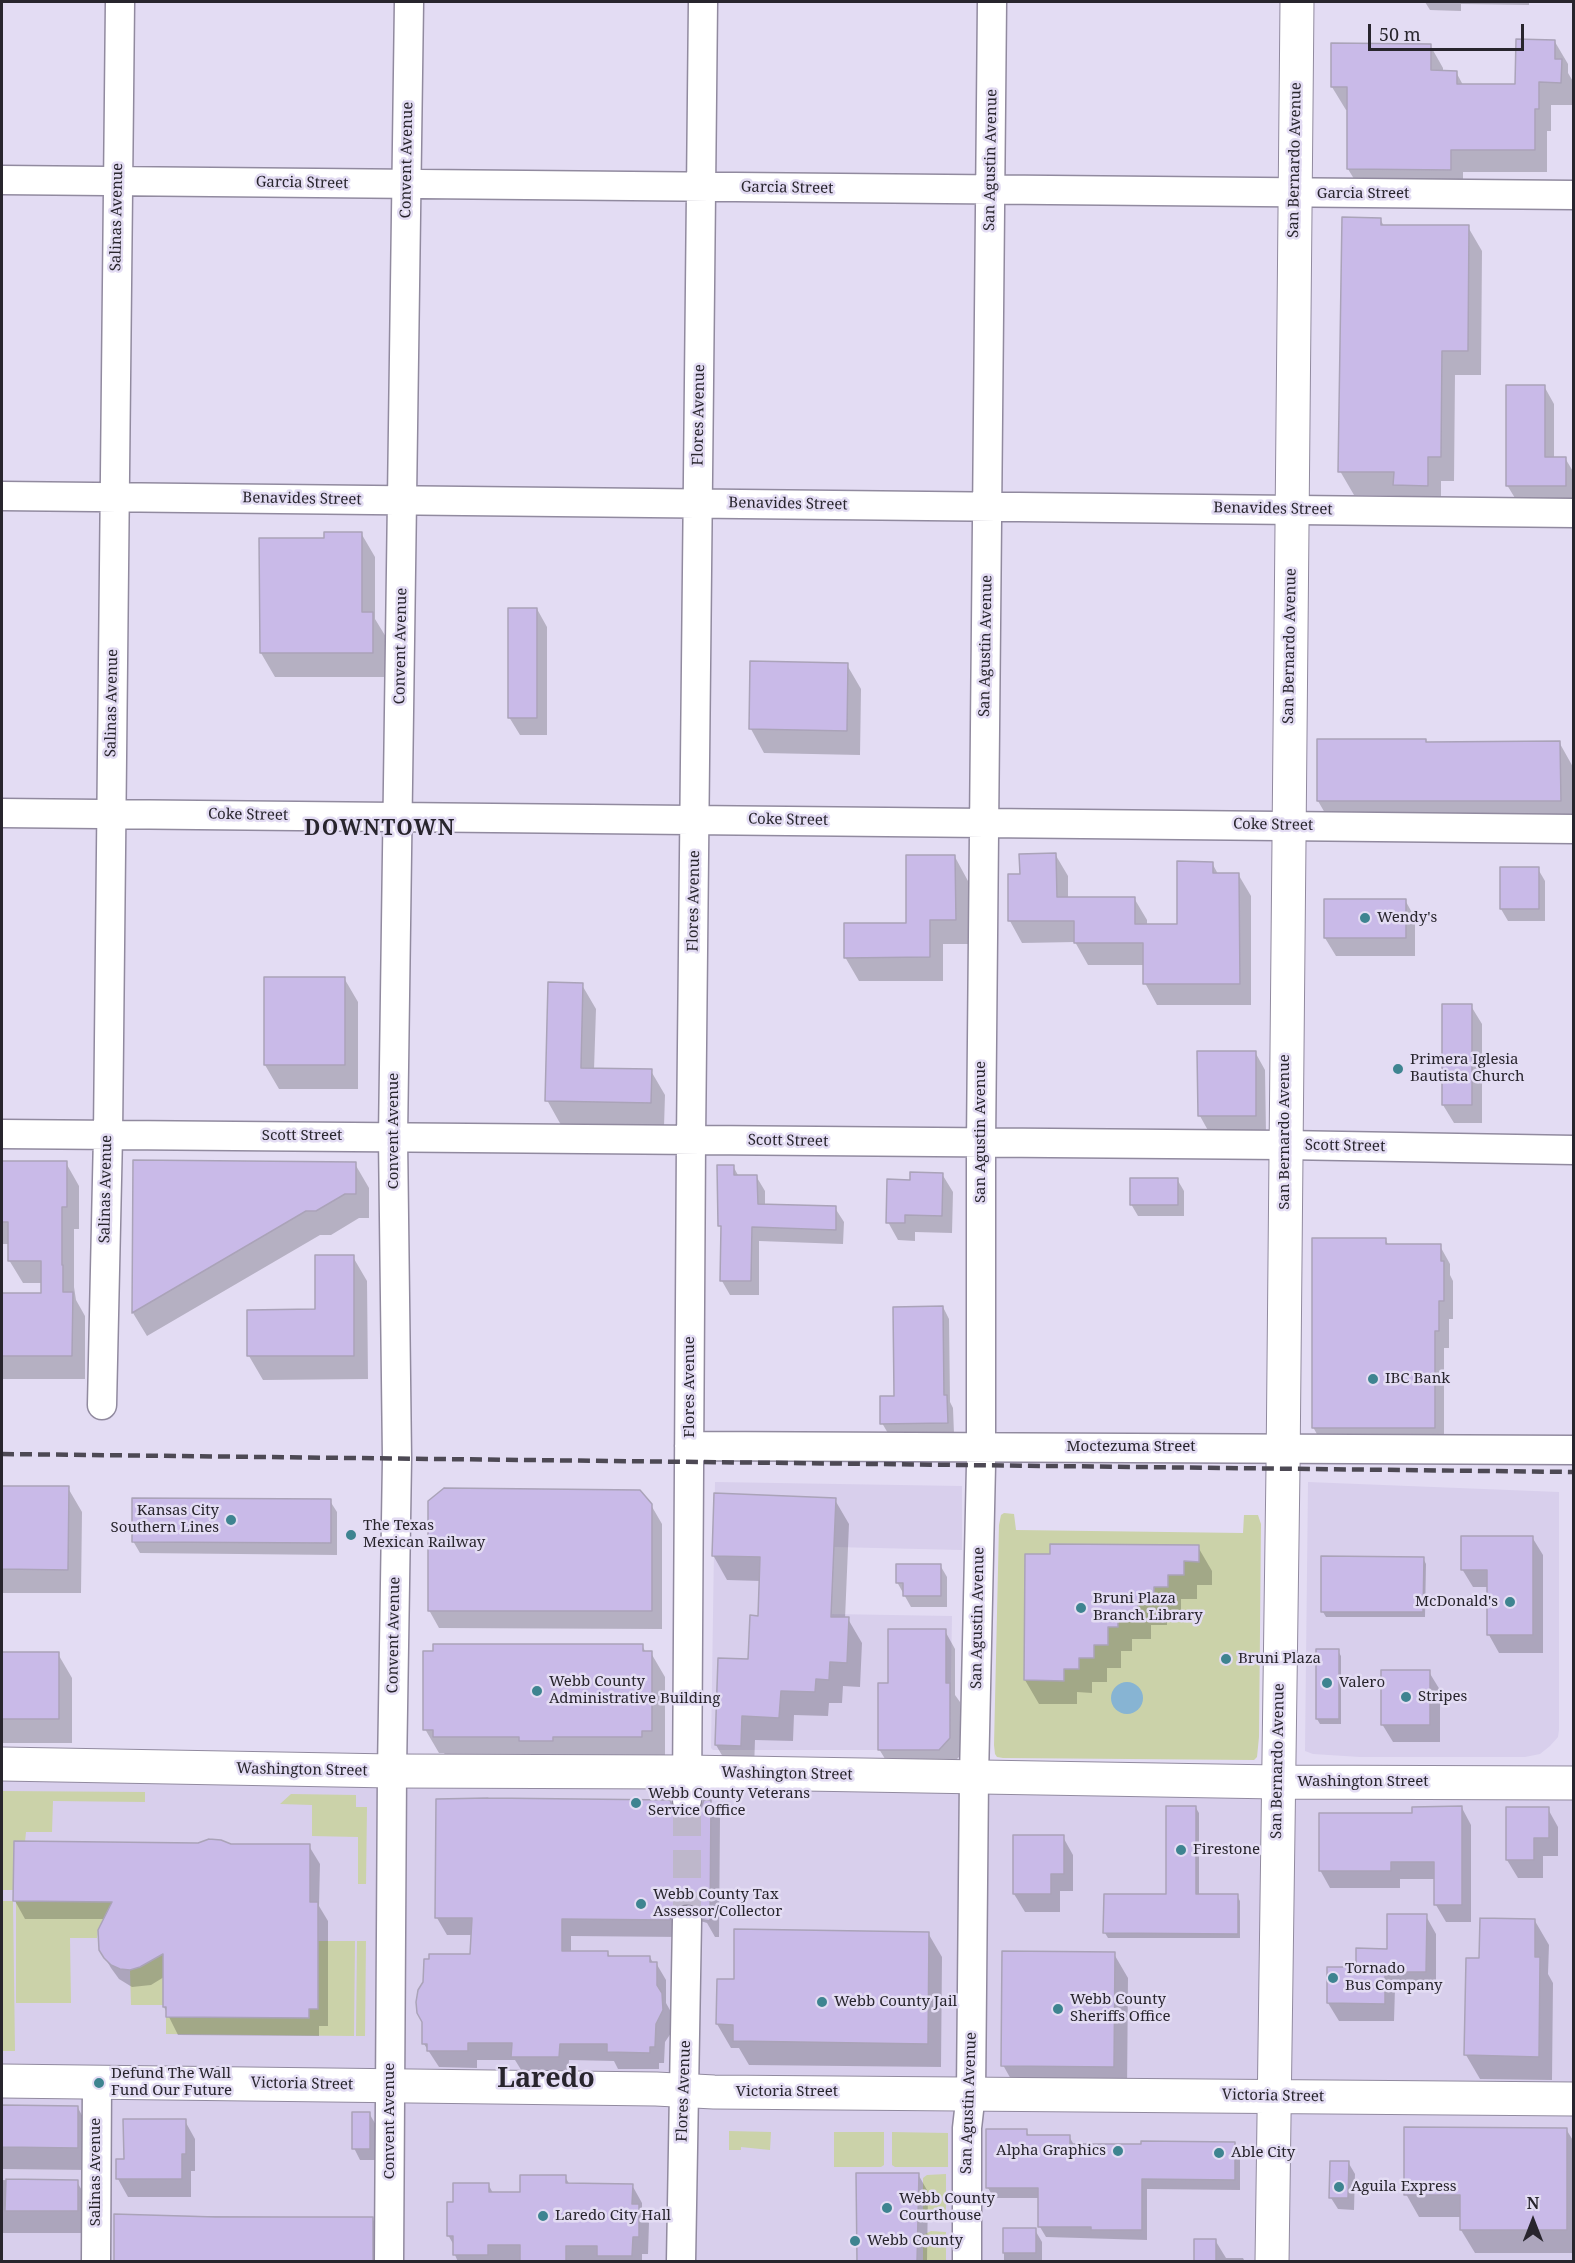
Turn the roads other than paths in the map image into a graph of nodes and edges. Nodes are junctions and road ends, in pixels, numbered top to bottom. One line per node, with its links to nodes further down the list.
1 (120, 2): 7 (street, Salinas Avenue)
2 (409, 2): 8 (street, Convent Avenue)
3 (703, 2): 9 (street, Flores Avenue)
4 (992, 2): 10 (street, San Agustin Avenue)
5 (1297, 2): 11 (main road, San Bernardo Avenue)
6 (2, 180): 7 (street, Garcia Street)
7 (118, 181): 8 (street, Garcia Street); 14 (street, Salinas Avenue)
8 (407, 184): 9 (street, Garcia Street); 15 (street, Convent Avenue)
9 (701, 188): 10 (street, Garcia Street); 16 (street, Flores Avenue)
10 (990, 191): 11 (street, Garcia Street); 17 (street, San Agustin Avenue)
11 (1295, 194): 12 (street, Garcia Street); 18 (main road, San Bernardo Avenue)
12 (1574, 195)
13 (2, 496): 14 (street, Benavides Street)
14 (114, 497): 15 (street, Benavides Street); 21 (street, Salinas Avenue)
15 (403, 500): 16 (street, Benavides Street); 22 (street, Convent Avenue)
16 (698, 503): 17 (street, Benavides Street); 23 (street, Flores Avenue)
17 (987, 506): 18 (street, Benavides Street); 24 (street, San Agustin Avenue)
18 (1291, 510): 19 (street, Benavides Street); 25 (main road, San Bernardo Avenue)
19 (1574, 513)
20 (2, 813): 21 (street, Coke Street)
21 (111, 814): 22 (street, Coke Street); 28 (street, Salinas Avenue)
22 (399, 817): 23 (street, Coke Street); 29 (street, Convent Avenue)
23 (695, 819): 24 (street, Coke Street); 30 (street, Flores Avenue)
24 (984, 822): 25 (street, Coke Street); 31 (street, San Agustin Avenue)
25 (1288, 825): 26 (street, Coke Street); 32 (main road, San Bernardo Avenue)
26 (1574, 829)
27 (2, 1134): 28 (street, Scott Street)
28 (108, 1135): 29 (street, Scott Street); 34 (street, Salinas Avenue)
29 (393, 1137): 30 (street, Scott Street); 40 (street, Convent Avenue)
30 (691, 1140): 31 (street, Scott Street); 35 (street, Flores Avenue)
31 (981, 1143): 32 (street, Scott Street); 36 (street, San Agustin Avenue)
32 (1284, 1145): 33 (street, Scott Street); 37 (main road, San Bernardo Avenue)
33 (1574, 1150)
34 (102, 1405)
35 (690, 1446): 36 (street, Moctezuma Street); 44 (street, Flores Avenue)
36 (981, 1446): 37 (street, Moctezuma Street); 41 (street, San Agustin Avenue)
37 (1282, 1448): 38 (street, Moctezuma Street); 42 (main road, San Bernardo Avenue)
38 (1574, 1450)
39 (2, 1764): 40 (main road, Washington Street)
40 (392, 1771): 44 (main road, Washington Street); 48 (street, Convent Avenue)
41 (974, 1776): 42 (main road, Washington Street); 44 (main road, Washington Street); 50 (street, San Agustin Avenue)
42 (1277, 1782): 43 (main road, Washington Street); 51 (main road, San Bernardo Avenue)
43 (1574, 1783)
44 (687, 1786)
45 (687, 1920): 49 (street, Flores Avenue)
46 (2, 2080): 47 (main road, Victoria Street)
47 (97, 2082): 48 (main road, Victoria Street); 53 (street, Salinas Avenue)
48 (391, 2084): 49 (main road, Victoria Street); 54 (street, Convent Avenue)
49 (685, 2090): 50 (main road, Victoria Street); 55 (street, Flores Avenue)
50 (971, 2093): 51 (main road, Victoria Street); 56 (street, San Agustin Avenue)
51 (1273, 2096): 52 (main road, Victoria Street); 57 (main road, San Bernardo Avenue)
52 (1574, 2099)
53 (96, 2262)
54 (389, 2262)
55 (681, 2262)
56 (966, 2262)
57 (1272, 2262)

